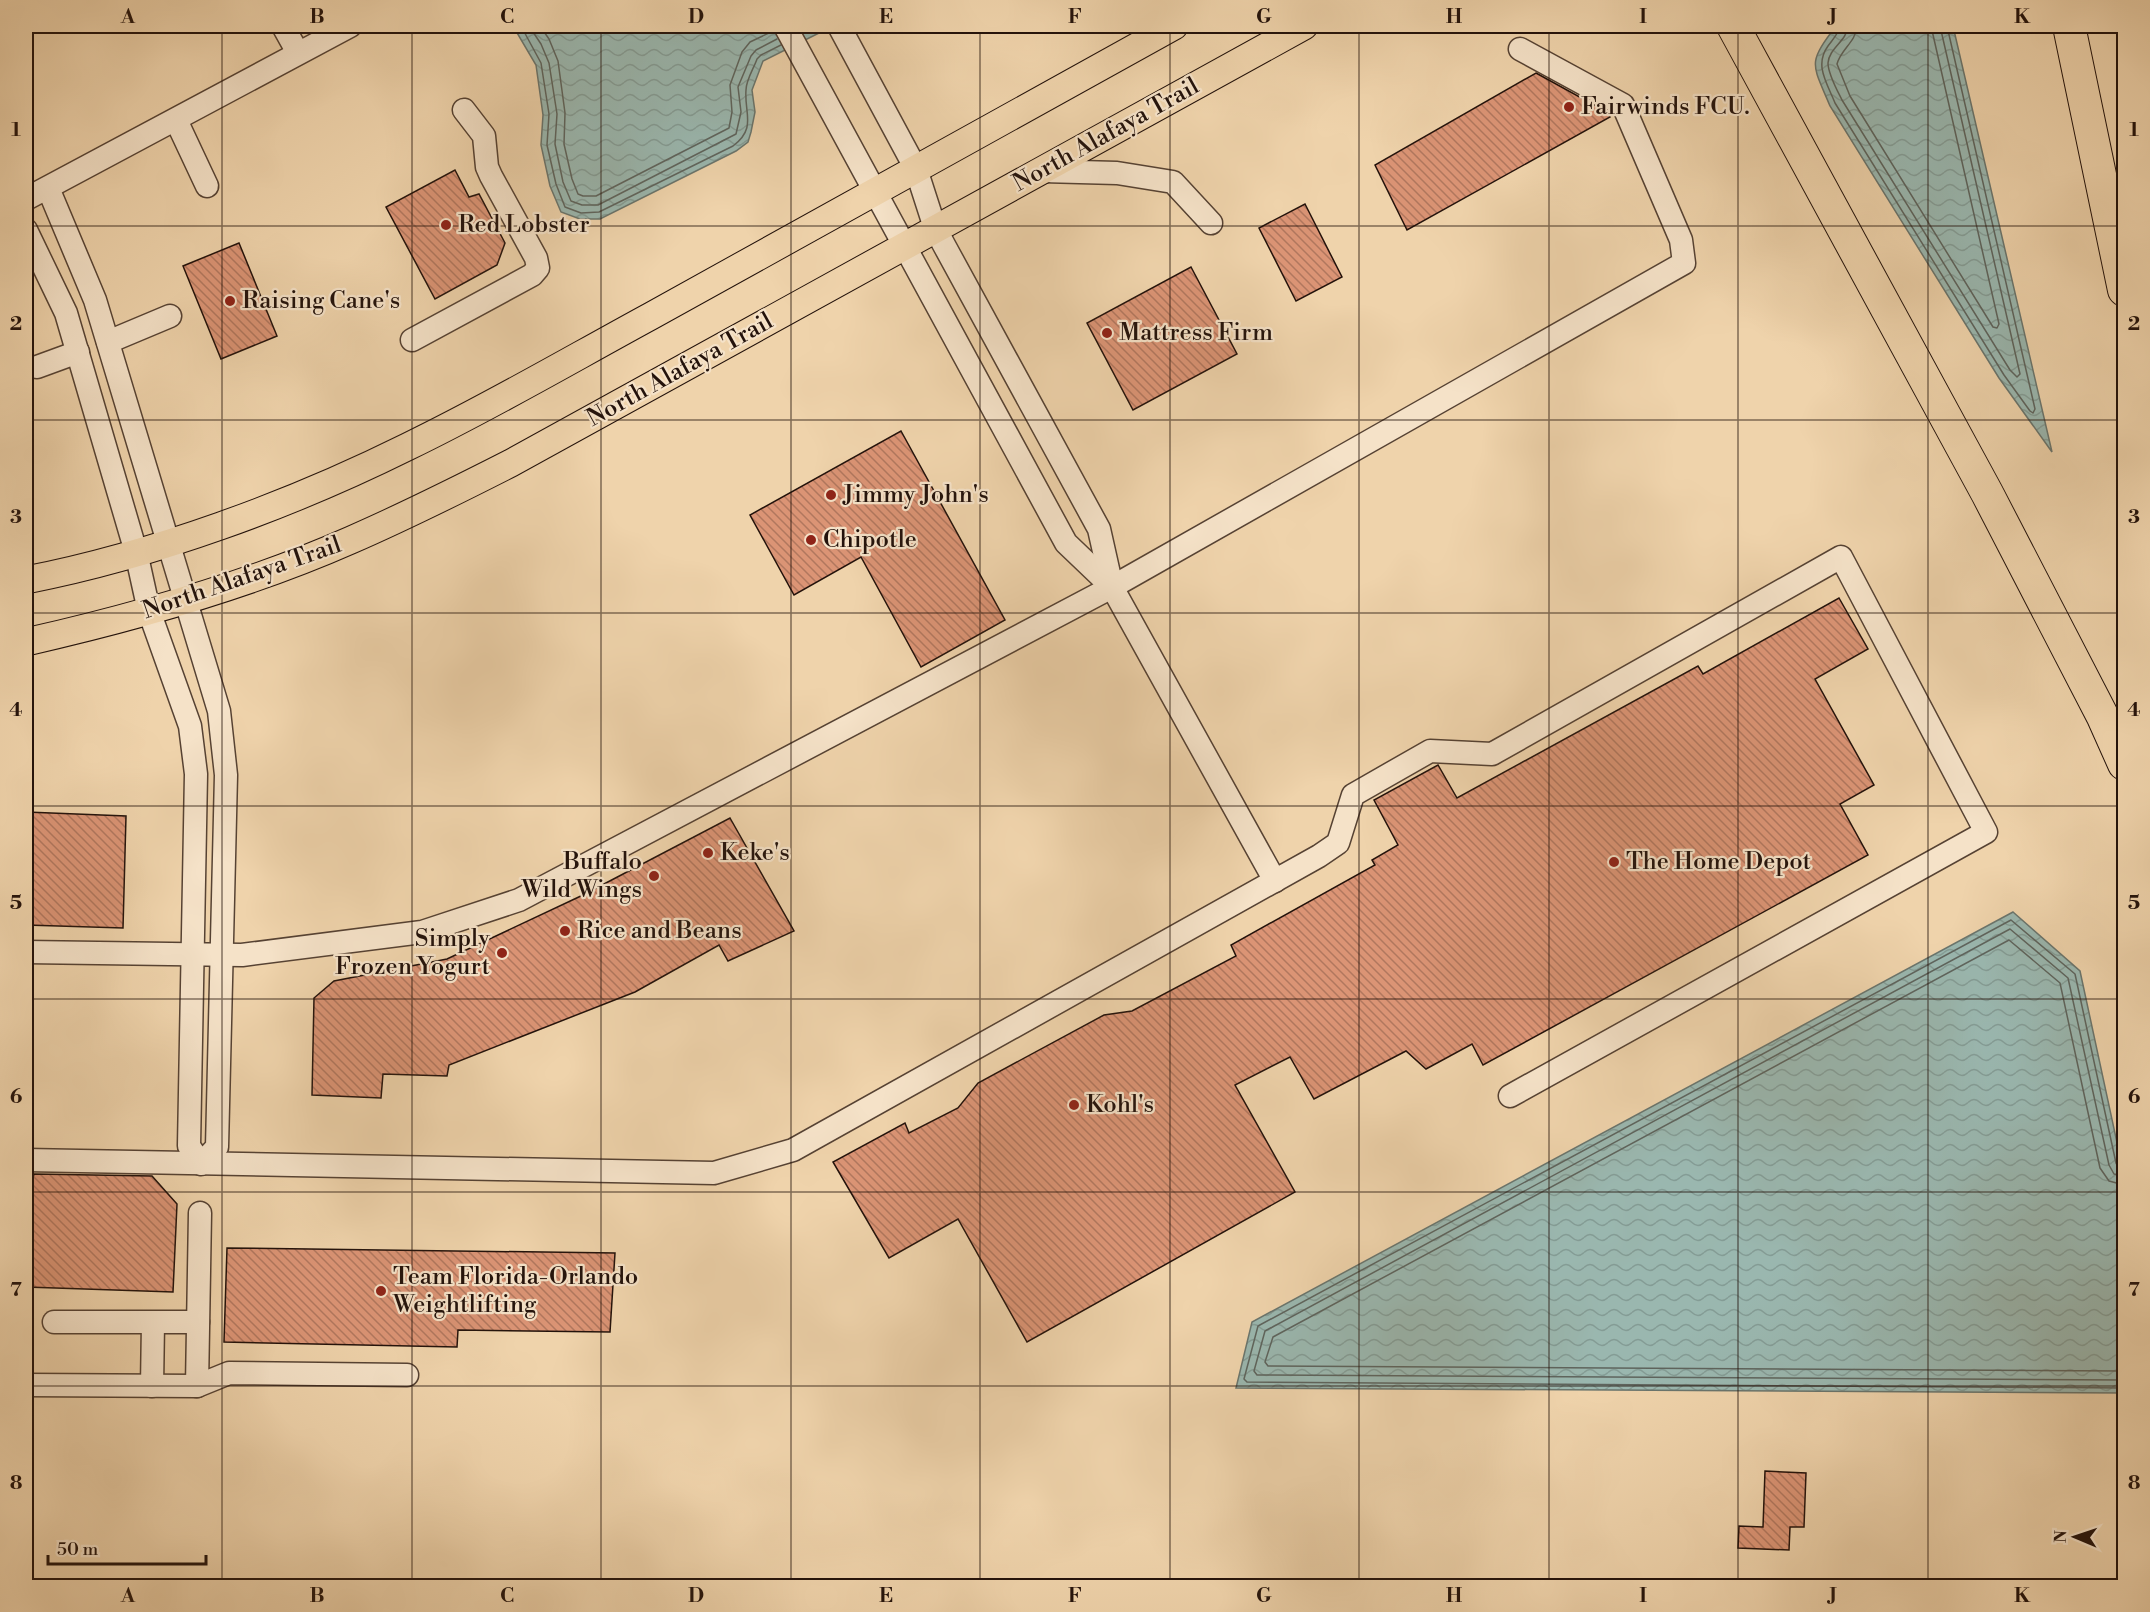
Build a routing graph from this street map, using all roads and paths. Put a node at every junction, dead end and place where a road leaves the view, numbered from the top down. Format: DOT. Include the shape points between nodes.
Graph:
graph roads {
  1 [pos="282,26"];
  2 [pos="350,26"];
  3 [pos="785,26"];
  4 [pos="838,26"];
  5 [pos="1174,26"];
  6 [pos="1304,26"];
  7 [pos="2069,26"];
  8 [pos="1734,28"];
  9 [pos="1520,49"];
  10 [pos="298,53"];
  11 [pos="464,110"];
  12 [pos="176,120"];
  13 [pos="916,169"];
  14 [pos="1042,171"];
  15 [pos="207,186"];
  16 [pos="48,188"];
  17 [pos="876,193"];
  18 [pos="26,199"];
  19 [pos="1211,223"];
  20 [pos="935,228"];
  21 [pos="26,230"];
  22 [pos="904,246"];
  23 [pos="2124,290"];
  24 [pos="170,316"];
  25 [pos="411,340"];
  26 [pos="108,342"];
  27 [pos="78,352"];
  28 [pos="37,367"];
  29 [pos="169,542"];
  30 [pos="136,552"];
  31 [pos="26,580"];
  32 [pos="1112,587"];
  33 [pos="186,600"];
  34 [pos="149,611"];
  35 [pos="26,642"];
  36 [pos="2124,764"];
  37 [pos="1275,881"];
  38 [pos="26,951"];
  39 [pos="193,954"];
  40 [pos="222,954"];
  41 [pos="1510,1096"];
  42 [pos="26,1160"];
  43 [pos="201,1164"];
  44 [pos="200,1213"];
  45 [pos="54,1322"];
  46 [pos="198,1322"];
  47 [pos="153,1323"];
  48 [pos="407,1375"];
  49 [pos="26,1385"];
  50 [pos="152,1386"];
  51 [pos="197,1386"];
  1 -- 10 [label="street"];
  2 -- 10 [label="street"];
  3 -- 17 [label="street"];
  4 -- 13 [label="street"];
  5 -- 13 [label="main road"];
  6 -- 14 [label="main road, North Alafaya Trail"];
  7 -- 23 [label="highway"];
  8 -- 36 [label="highway" via="1987,493"];
  9 -- 32 [label="street" via="1623,105 1681,240 1684,263"];
  10 -- 12 [label="street"];
  11 -- 25 [label="street" via="484,136 491,176 538,268 532,275"];
  12 -- 15 [label="street"];
  12 -- 16 [label="street"];
  13 -- 17 [label="main road"];
  13 -- 20 [label="street"];
  14 -- 19 [label="street" via="1117,173 1173,182"];
  14 -- 20 [label="main road, North Alafaya Trail"];
  16 -- 18 [label="street"];
  16 -- 26 [label="street" via="95,300"];
  17 -- 22 [label="street"];
  17 -- 29 [label="main road" via="407,447 253,514"];
  20 -- 22 [label="main road, North Alafaya Trail"];
  20 -- 32 [label="street" via="1099,529"];
  21 -- 27 [label="street" via="66,313"];
  22 -- 32 [label="street" via="1066,543"];
  22 -- 33 [label="main road, North Alafaya Trail" via="427,506 349,541"];
  24 -- 26 [label="street"];
  26 -- 29 [label="street"];
  27 -- 28 [label="street"];
  27 -- 30 [label="street"];
  29 -- 30 [label="main road"];
  29 -- 33 [label="street"];
  30 -- 31 [label="main road"];
  30 -- 34 [label="street"];
  32 -- 37 [label="street"];
  32 -- 40 [label="street" via="519,900 422,932 242,955"];
  33 -- 34 [label="main road, North Alafaya Trail"];
  33 -- 40 [label="street" via="219,711 225,764"];
  34 -- 35 [label="main road, North Alafaya Trail"];
  34 -- 39 [label="street" via="190,726 196,774"];
  37 -- 41 [label="street" via="1338,843 1353,795 1430,751 1492,754 1841,557 1986,832"];
  37 -- 43 [label="street" via="793,1150 714,1173"];
  38 -- 39 [label="street"];
  39 -- 40 [label="street"];
  39 -- 43 [label="street" via="189,1146"];
  40 -- 43 [label="street" via="217,1147"];
  42 -- 43 [label="street"];
  44 -- 46 [label="street"];
  45 -- 47 [label="street"];
  46 -- 47 [label="street"];
  46 -- 51 [label="street"];
  47 -- 50 [label="street"];
  48 -- 51 [label="street" via="229,1373"];
  49 -- 50 [label="street"];
  50 -- 51 [label="street"];
}
